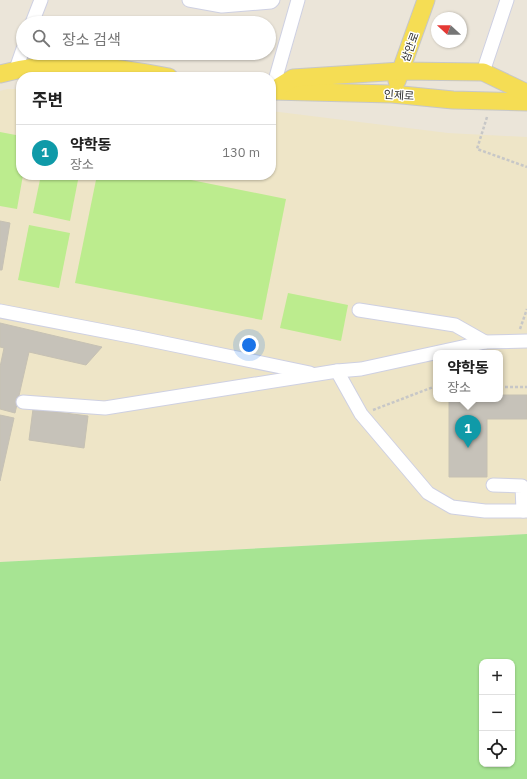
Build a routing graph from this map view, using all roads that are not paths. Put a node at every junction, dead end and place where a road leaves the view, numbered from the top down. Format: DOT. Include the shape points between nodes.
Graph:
graph roads {
  1 [pos="41,0"];
  2 [pos="189,0"];
  3 [pos="273,0"];
  4 [pos="298,0"];
  5 [pos="426,0"];
  6 [pos="507,0"];
  7 [pos="35,16"];
  8 [pos="16,60"];
  9 [pos="401,71"];
  10 [pos="8,72"];
  11 [pos="139,72"];
  12 [pos="483,72"];
  13 [pos="276,77"];
  14 [pos="276,89"];
  15 [pos="276,91"];
  16 [pos="527,93"];
  17 [pos="392,94"];
  18 [pos="527,102"];
  19 [pos="359,310"];
  20 [pos="0,311"];
  21 [pos="521,340"];
  22 [pos="485,342"];
  23 [pos="448,350"];
  24 [pos="433,353"];
  25 [pos="337,371"];
  26 [pos="317,374"];
  27 [pos="23,402"];
  28 [pos="493,485"];
  29 [pos="524,486"];
  30 [pos="525,511"];
  1 -- 7 [label="street"];
  2 -- 3 [label="street" via="222,6"];
  4 -- 13 [label="street"];
  5 -- 9 [label="main road, 삼안로"];
  6 -- 12 [label="street"];
  8 -- 10 [label="street"];
  9 -- 12 [label="main road"];
  9 -- 14 [label="main road" via="293,78"];
  9 -- 17 [label="main road, 삼안로"];
  10 -- 11 [label="main road" via="54,64 103,66"];
  12 -- 16 [label="main road"];
  15 -- 17 [label="main road, 인제로"];
  17 -- 18 [label="main road, 인제로" via="453,100"];
  19 -- 22 [label="street" via="455,325"];
  20 -- 26 [label="street"];
  21 -- 22 [label="street"];
  22 -- 23 [label="street"];
  24 -- 25 [label="street" via="361,369"];
  25 -- 26 [label="street"];
  25 -- 30 [label="street" via="362,414 428,493 452,506"];
  26 -- 27 [label="street" via="105,408"];
  28 -- 29 [label="street"];
  29 -- 30 [label="street"];
}
